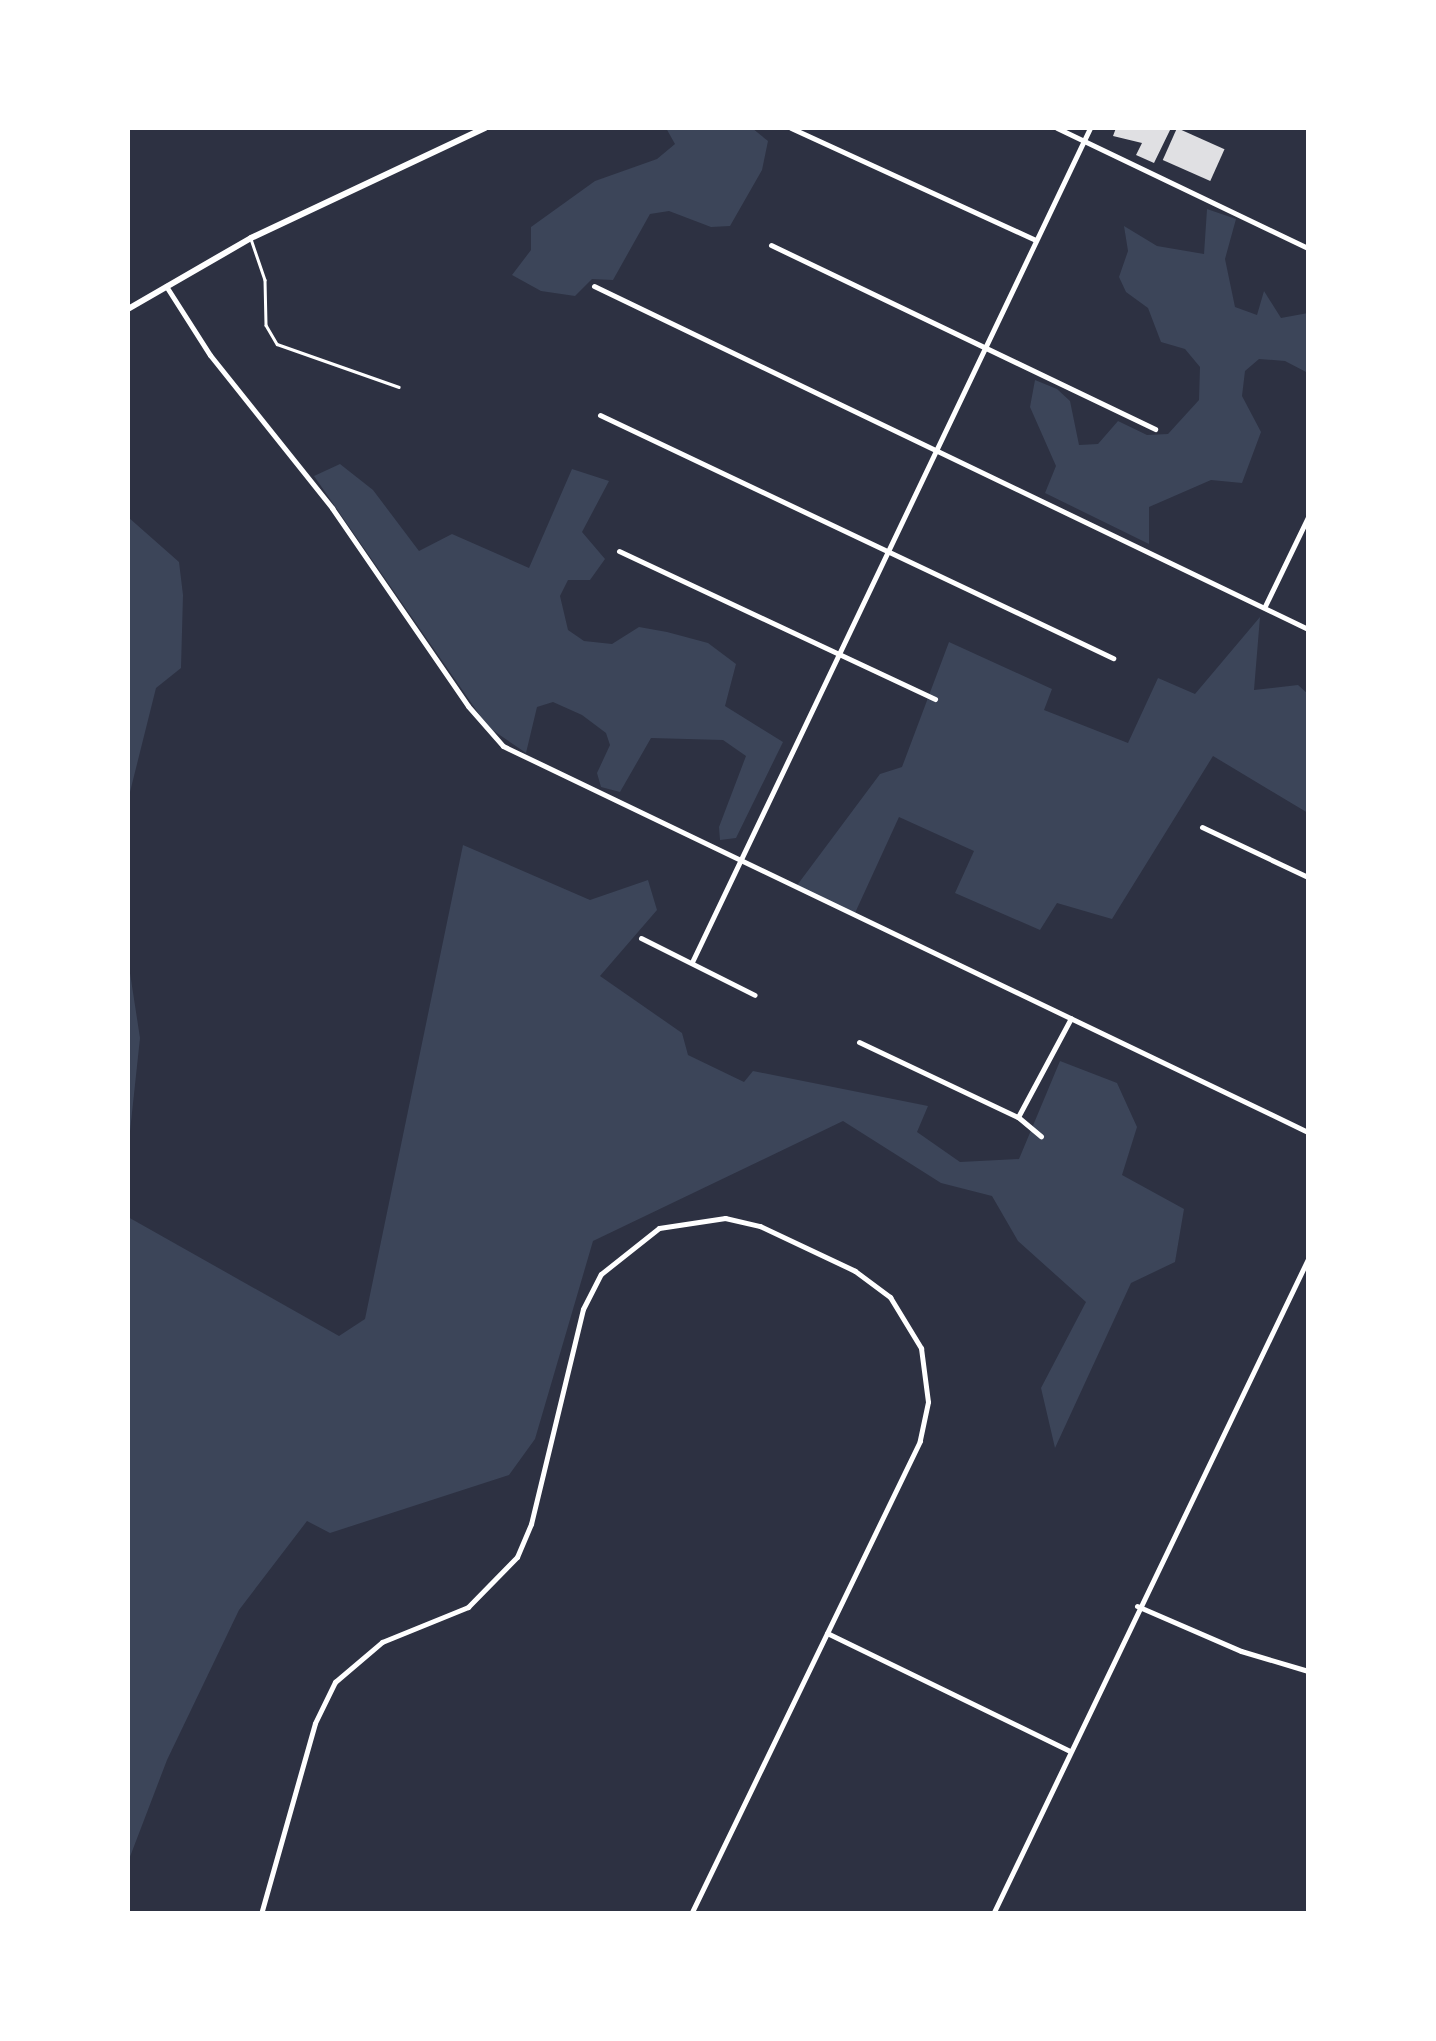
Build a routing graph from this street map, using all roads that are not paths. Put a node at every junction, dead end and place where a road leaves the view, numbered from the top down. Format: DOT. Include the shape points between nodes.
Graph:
graph roads {
  1 [pos="485,128"];
  2 [pos="791,128"];
  3 [pos="1057,128"];
  4 [pos="1090,128"];
  5 [pos="1084,140"];
  6 [pos="251,238"];
  7 [pos="1036,240"];
  8 [pos="772,244"];
  9 [pos="1308,248"];
  10 [pos="166,286"];
  11 [pos="594,286"];
  12 [pos="128,308"];
  13 [pos="986,348"];
  14 [pos="399,387"];
  15 [pos="600,415"];
  16 [pos="1156,429"];
  17 [pos="938,450"];
  18 [pos="1308,516"];
  19 [pos="618,551"];
  20 [pos="889,553"];
  21 [pos="1265,606"];
  22 [pos="1308,628"];
  23 [pos="840,655"];
  24 [pos="1113,658"];
  25 [pos="935,699"];
  26 [pos="1202,827"];
  27 [pos="740,862"];
  28 [pos="1308,878"];
  29 [pos="641,938"];
  30 [pos="692,962"];
  31 [pos="756,995"];
  32 [pos="1070,1018"];
  33 [pos="858,1042"];
  34 [pos="1018,1117"];
  35 [pos="1308,1132"];
  36 [pos="1041,1136"];
  37 [pos="1308,1260"];
  38 [pos="1137,1606"];
  39 [pos="827,1634"];
  40 [pos="1308,1671"];
  41 [pos="1070,1751"];
  42 [pos="261,1914"];
  43 [pos="692,1914"];
  44 [pos="993,1914"];
  1 -- 6 [label="street"];
  2 -- 7 [label="street"];
  3 -- 5 [label="street"];
  4 -- 5 [label="street"];
  5 -- 7 [label="street"];
  5 -- 9 [label="street"];
  6 -- 10 [label="street"];
  6 -- 14 [label="lane" via="266,280 266,325 277,344"];
  7 -- 13 [label="street"];
  8 -- 13 [label="street"];
  10 -- 12 [label="street"];
  10 -- 27 [label="street" via="488,733"];
  11 -- 17 [label="street"];
  13 -- 16 [label="street"];
  13 -- 17 [label="street"];
  15 -- 20 [label="street"];
  17 -- 20 [label="street"];
  17 -- 21 [label="street"];
  18 -- 21 [label="street"];
  19 -- 23 [label="street"];
  20 -- 23 [label="street"];
  20 -- 24 [label="street"];
  21 -- 22 [label="street"];
  23 -- 25 [label="street"];
  23 -- 27 [label="street"];
  26 -- 28 [label="street"];
  27 -- 30 [label="street"];
  27 -- 32 [label="street"];
  29 -- 30 [label="street"];
  30 -- 31 [label="street"];
  32 -- 34 [label="street"];
  32 -- 35 [label="street"];
  33 -- 34 [label="street"];
  34 -- 36 [label="street"];
  37 -- 38 [label="street"];
  38 -- 40 [label="street" via="1241,1651"];
  38 -- 41 [label="street"];
  39 -- 41 [label="street"];
  39 -- 42 [label="street" via="920,1441 928,1402 920,1344 876,1284 774,1232 725,1218 660,1228 612,1261 583,1309 531,1524 506,1574 468,1607 366,1652 324,1701"];
  39 -- 43 [label="street"];
  41 -- 44 [label="street"];
}
